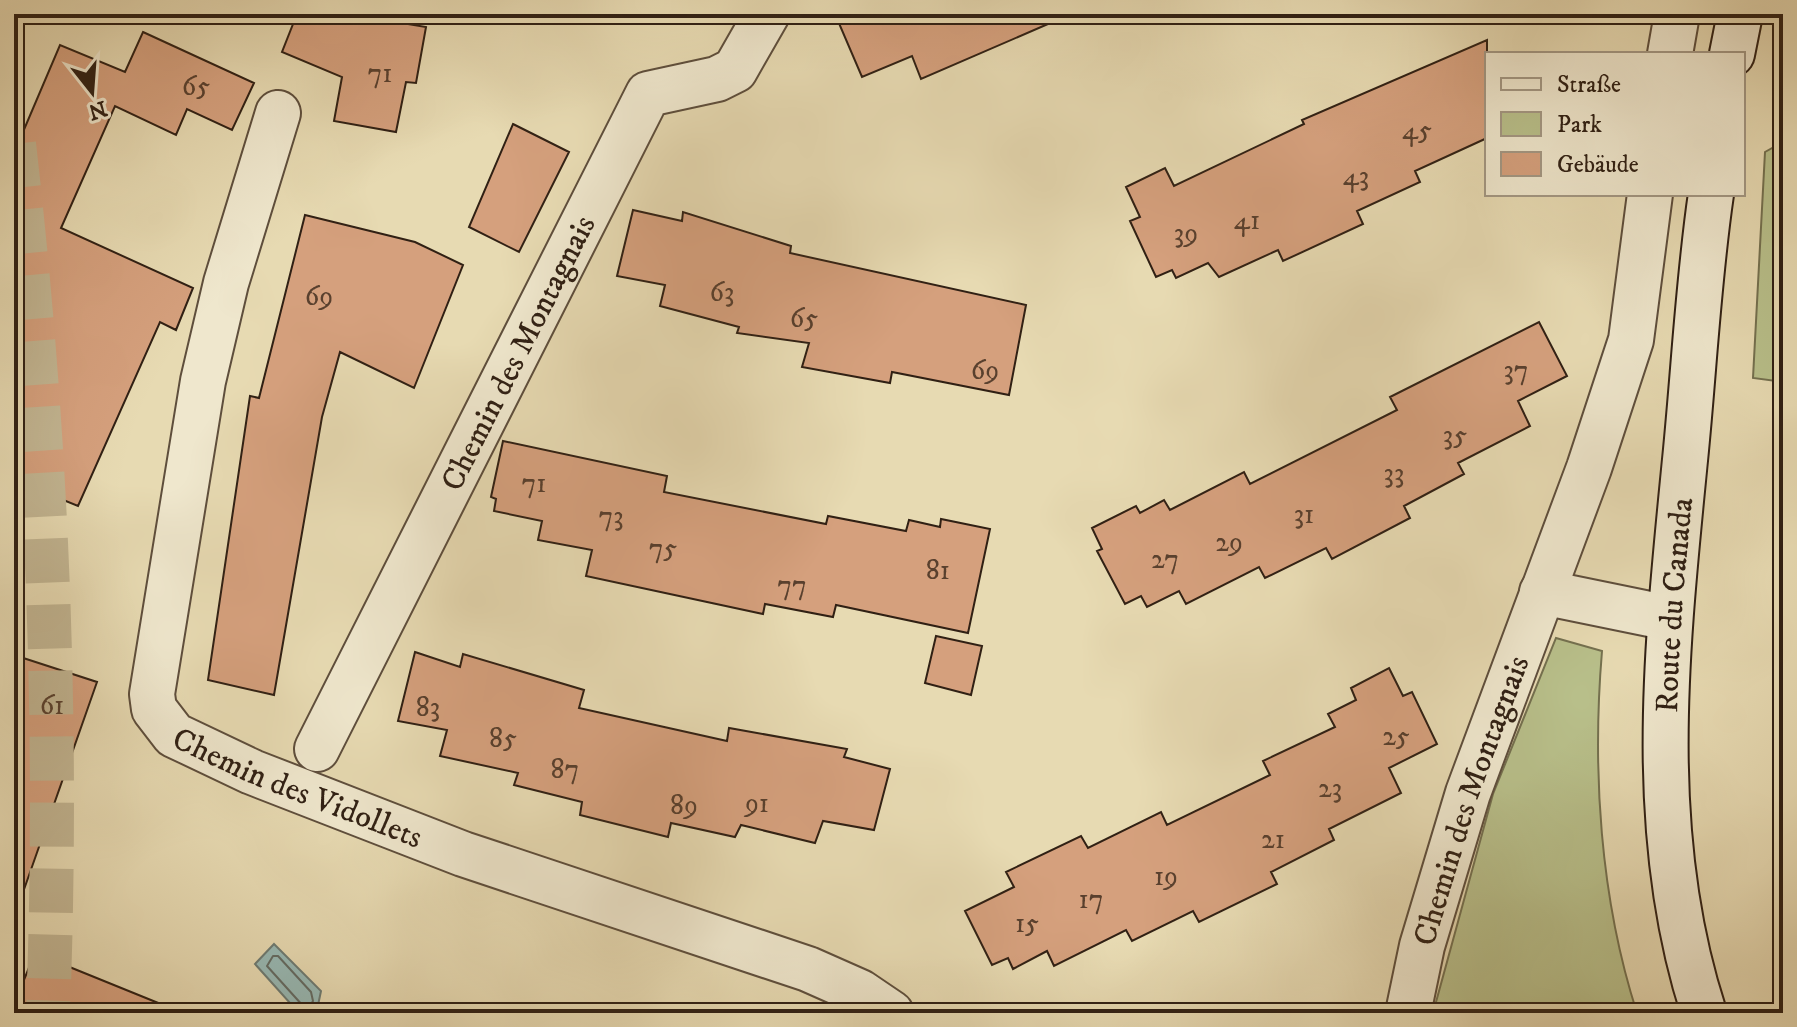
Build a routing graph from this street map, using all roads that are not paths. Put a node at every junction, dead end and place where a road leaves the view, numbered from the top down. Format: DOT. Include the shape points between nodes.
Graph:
graph roads {
  1 [pos="767,14"];
  2 [pos="1677,14"];
  3 [pos="1740,14"];
  4 [pos="1670,52"];
  5 [pos="1732,52"];
  6 [pos="278,113"];
  7 [pos="1650,196"];
  8 [pos="1711,196"];
  9 [pos="1542,592"];
  10 [pos="1669,618"];
  11 [pos="317,749"];
  12 [pos="891,1013"];
  13 [pos="1408,1013"];
  14 [pos="1704,1013"];
  1 -- 11 [label="street, Chemin des Montagnais" via="735,70 648,94"];
  2 -- 4 [label="street"];
  3 -- 5 [label="street"];
  6 -- 12 [label="street, Chemin des Vidollets" via="234,254 203,381 152,694 163,723 174,735 274,781 463,854 808,969 860,992"];
  7 -- 9 [label="street, Chemin des Montagnais" via="1631,340"];
  8 -- 10 [label="street, Route du Canada"];
  9 -- 10 [label="street"];
  9 -- 13 [label="street, Chemin des Montagnais" via="1468,793 1422,946"];
  10 -- 14 [label="street, Route du Canada" via="1668,825 1676,897"];
}
